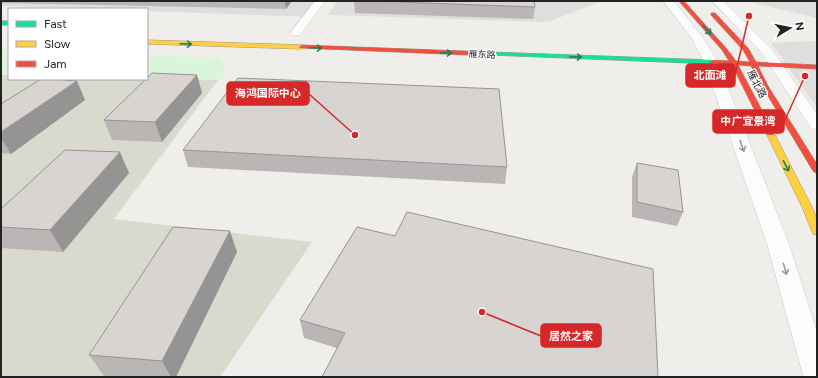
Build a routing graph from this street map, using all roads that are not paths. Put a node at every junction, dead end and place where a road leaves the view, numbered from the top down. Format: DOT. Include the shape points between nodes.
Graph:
graph roads {
  1 [pos="320,1"];
  2 [pos="668,1"];
  3 [pos="681,1"];
  4 [pos="711,4"];
  5 [pos="296,33"];
  6 [pos="148,42"];
  7 [pos="724,49"];
  8 [pos="746,50"];
  9 [pos="766,50"];
  10 [pos="781,51"];
  11 [pos="701,52"];
  12 [pos="734,63"];
  13 [pos="754,64"];
  14 [pos="778,66"];
  15 [pos="817,67"];
  16 [pos="817,125"];
  17 [pos="817,171"];
  18 [pos="817,232"];
  19 [pos="817,375"];
  1 -- 5 [label="street"];
  2 -- 11 [label="street" via="693,31"];
  3 -- 7 [label="main road, 雁北路, one-way"];
  4 -- 8 [label="main road, 雁北路"];
  4 -- 9 [label="street"];
  6 -- 11 [label="main road, 雁东路, one-way"];
  7 -- 8 [label="main road, 雁东路"];
  7 -- 11 [label="main road, 雁东路"];
  7 -- 12 [label="main road, 雁北路"];
  8 -- 9 [label="main road, 雁东路"];
  8 -- 13 [label="main road, 雁北路"];
  9 -- 10 [label="main road, 雁东路"];
  9 -- 14 [label="street"];
  11 -- 12 [label="main road, 雁东路"];
  11 -- 19 [label="street, one-way" via="778,244"];
  12 -- 13 [label="main road, 雁东路"];
  12 -- 18 [label="main road, 雁北路, one-way" via="808,209"];
  13 -- 14 [label="main road, 雁东路"];
  13 -- 17 [label="main road, 雁北路"];
  14 -- 15 [label="main road, 雁东路"];
  14 -- 16 [label="street"];
}
